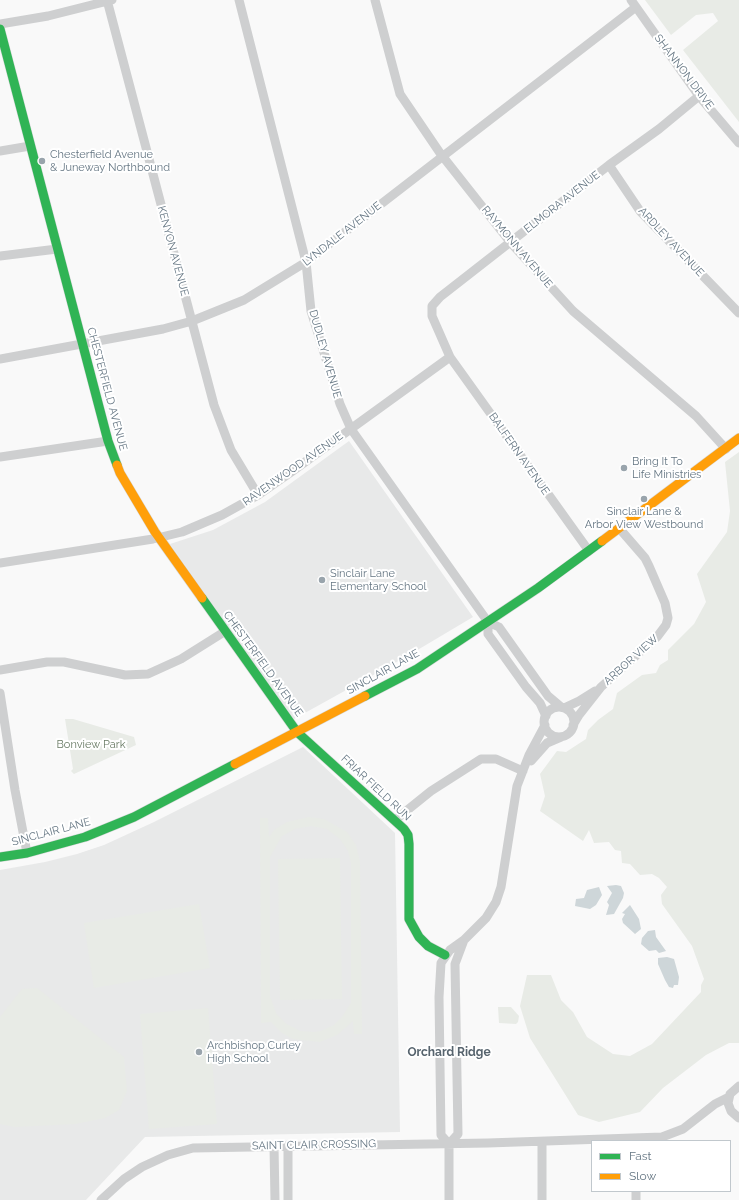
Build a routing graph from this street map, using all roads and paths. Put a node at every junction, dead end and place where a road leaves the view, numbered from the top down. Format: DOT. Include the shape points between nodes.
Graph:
graph roads {
  1 [pos="109,0"];
  2 [pos="239,0"];
  3 [pos="375,0"];
  4 [pos="633,3"];
  5 [pos="0,24"];
  6 [pos="0,29"];
  7 [pos="699,96"];
  8 [pos="739,142"];
  9 [pos="30,146"];
  10 [pos="0,151"];
  11 [pos="442,156"];
  12 [pos="609,165"];
  13 [pos="511,243"];
  14 [pos="57,249"];
  15 [pos="0,256"];
  16 [pos="306,262"];
  17 [pos="739,313"];
  18 [pos="192,321"];
  19 [pos="82,345"];
  20 [pos="450,357"];
  21 [pos="0,359"];
  22 [pos="351,428"];
  23 [pos="739,438"];
  24 [pos="108,441"];
  25 [pos="726,449"];
  26 [pos="0,457"];
  27 [pos="258,495"];
  28 [pos="620,528"];
  29 [pos="158,538"];
  30 [pos="589,551"];
  31 [pos="0,563"];
  32 [pos="488,622"];
  33 [pos="224,632"];
  34 [pos="0,670"];
  35 [pos="602,687"];
  36 [pos="0,693"];
  37 [pos="562,708"];
  38 [pos="546,716"];
  39 [pos="573,725"];
  40 [pos="544,726"];
  41 [pos="297,732"];
  42 [pos="561,736"];
  43 [pos="523,771"];
  44 [pos="395,820"];
  45 [pos="27,853"];
  46 [pos="0,857"];
  47 [pos="464,940"];
  48 [pos="445,955"];
  49 [pos="739,1086"];
  50 [pos="729,1097"];
  51 [pos="739,1118"];
  52 [pos="635,1140"];
  53 [pos="591,1141"];
  54 [pos="542,1142"];
  55 [pos="449,1144"];
  56 [pos="288,1145"];
  57 [pos="274,1146"];
  58 [pos="101,1200"];
  59 [pos="275,1200"];
  60 [pos="288,1200"];
  61 [pos="449,1200"];
  62 [pos="542,1200"];
  1 -- 5 [label="street" via="48,16"];
  1 -- 18 [label="street, KENYON AVENUE"];
  2 -- 16 [label="street, DUDLEY AVENUE"];
  3 -- 11 [label="street, RAYMONN AVENUE" via="400,94"];
  4 -- 7 [label="street, SHANNON DRIVE"];
  4 -- 11 [label="street, LYNDALE AVENUE"];
  6 -- 9 [label="street, CHESTERFIELD AVENUE"];
  7 -- 8 [label="street, SHANNON DRIVE"];
  7 -- 12 [label="street, ELMORA AVENUE"];
  9 -- 10 [label="street"];
  9 -- 14 [label="street, CHESTERFIELD AVENUE"];
  11 -- 13 [label="street, RAYMONN AVENUE"];
  11 -- 16 [label="street, LYNDALE AVENUE"];
  12 -- 13 [label="street, ELMORA AVENUE"];
  12 -- 17 [label="street, ARDLEY AVENUE" via="640,211"];
  13 -- 20 [label="street, ELMORA AVENUE" via="440,297 432,306 432,316"];
  13 -- 25 [label="street, RAYMONN AVENUE" via="573,311 696,416"];
  14 -- 15 [label="street"];
  14 -- 19 [label="street, CHESTERFIELD AVENUE"];
  16 -- 18 [label="street, LYNDALE AVENUE" via="244,300"];
  16 -- 22 [label="street, DUDLEY AVENUE" via="311,311 340,404"];
  18 -- 19 [label="street, LYNDALE AVENUE"];
  18 -- 27 [label="street, KENYON AVENUE" via="217,416 231,450"];
  19 -- 21 [label="street, LYNDALE AVENUE"];
  19 -- 24 [label="street, CHESTERFIELD AVENUE"];
  20 -- 22 [label="street, RAVENWOOD AVENUE"];
  20 -- 30 [label="street, BALFERN AVENUE"];
  22 -- 27 [label="street, RAVENWOOD AVENUE"];
  22 -- 32 [label="street, DUDLEY AVENUE"];
  23 -- 25 [label="street, SINCLAIR LANE"];
  24 -- 26 [label="street"];
  24 -- 29 [label="street, CHESTERFIELD AVENUE" via="128,487"];
  25 -- 28 [label="street, SINCLAIR LANE"];
  27 -- 29 [label="street, RAVENWOOD AVENUE" via="211,520 182,532"];
  28 -- 30 [label="street, SINCLAIR LANE"];
  28 -- 35 [label="street, ARBOR VIEW" via="645,558 665,603 668,618 657,638"];
  29 -- 31 [label="street, RAVENWOOD AVENUE"];
  29 -- 33 [label="street, CHESTERFIELD AVENUE"];
  30 -- 32 [label="street, SINCLAIR LANE"];
  32 -- 37 [label="street" via="499,627 548,696"];
  32 -- 38 [label="street" via="488,634 540,703"];
  32 -- 41 [label="street, SINCLAIR LANE" via="417,669"];
  33 -- 34 [label="street" via="181,660 148,674 125,674 64,662 47,662"];
  33 -- 41 [label="street, CHESTERFIELD AVENUE"];
  35 -- 37 [label="street, ARBOR VIEW" via="579,702"];
  35 -- 39 [label="street, ARBOR VIEW"];
  36 -- 45 [label="street"];
  37 -- 38 [label="street" via="552,709"];
  37 -- 39 [label="street" via="572,714"];
  38 -- 40 [label="street"];
  39 -- 42 [label="street" via="569,732"];
  40 -- 42 [label="street" via="553,735"];
  40 -- 43 [label="street"];
  41 -- 44 [label="street, FRIAR FIELD RUN"];
  41 -- 45 [label="street, SINCLAIR LANE" via="134,818 85,837"];
  42 -- 43 [label="street" via="543,746"];
  43 -- 44 [label="street" via="496,759 480,759 431,791"];
  43 -- 47 [label="street" via="517,786 501,887 496,902"];
  44 -- 48 [label="street, FRIAR FIELD RUN" via="408,835 410,919 419,937 428,946"];
  45 -- 46 [label="street, SINCLAIR LANE"];
  47 -- 48 [label="street"];
  47 -- 55 [label="street" via="455,964 458,1134"];
  48 -- 55 [label="street" via="440,971 441,1135"];
  49 -- 50 [label="street, SAINT CLAIR CROSSING"];
  50 -- 51 [label="street" via="730,1111"];
  50 -- 52 [label="street, SAINT CLAIR CROSSING" via="683,1130"];
  53 -- 54 [label="street, SAINT CLAIR CROSSING"];
  54 -- 55 [label="street, SAINT CLAIR CROSSING"];
  54 -- 62 [label="street"];
  55 -- 56 [label="street, SAINT CLAIR CROSSING"];
  55 -- 61 [label="street"];
  56 -- 57 [label="street, SAINT CLAIR CROSSING"];
  56 -- 60 [label="street"];
  57 -- 58 [label="street, SAINT CLAIR CROSSING" via="206,1147 168,1155 124,1179"];
  57 -- 59 [label="street"];
}
